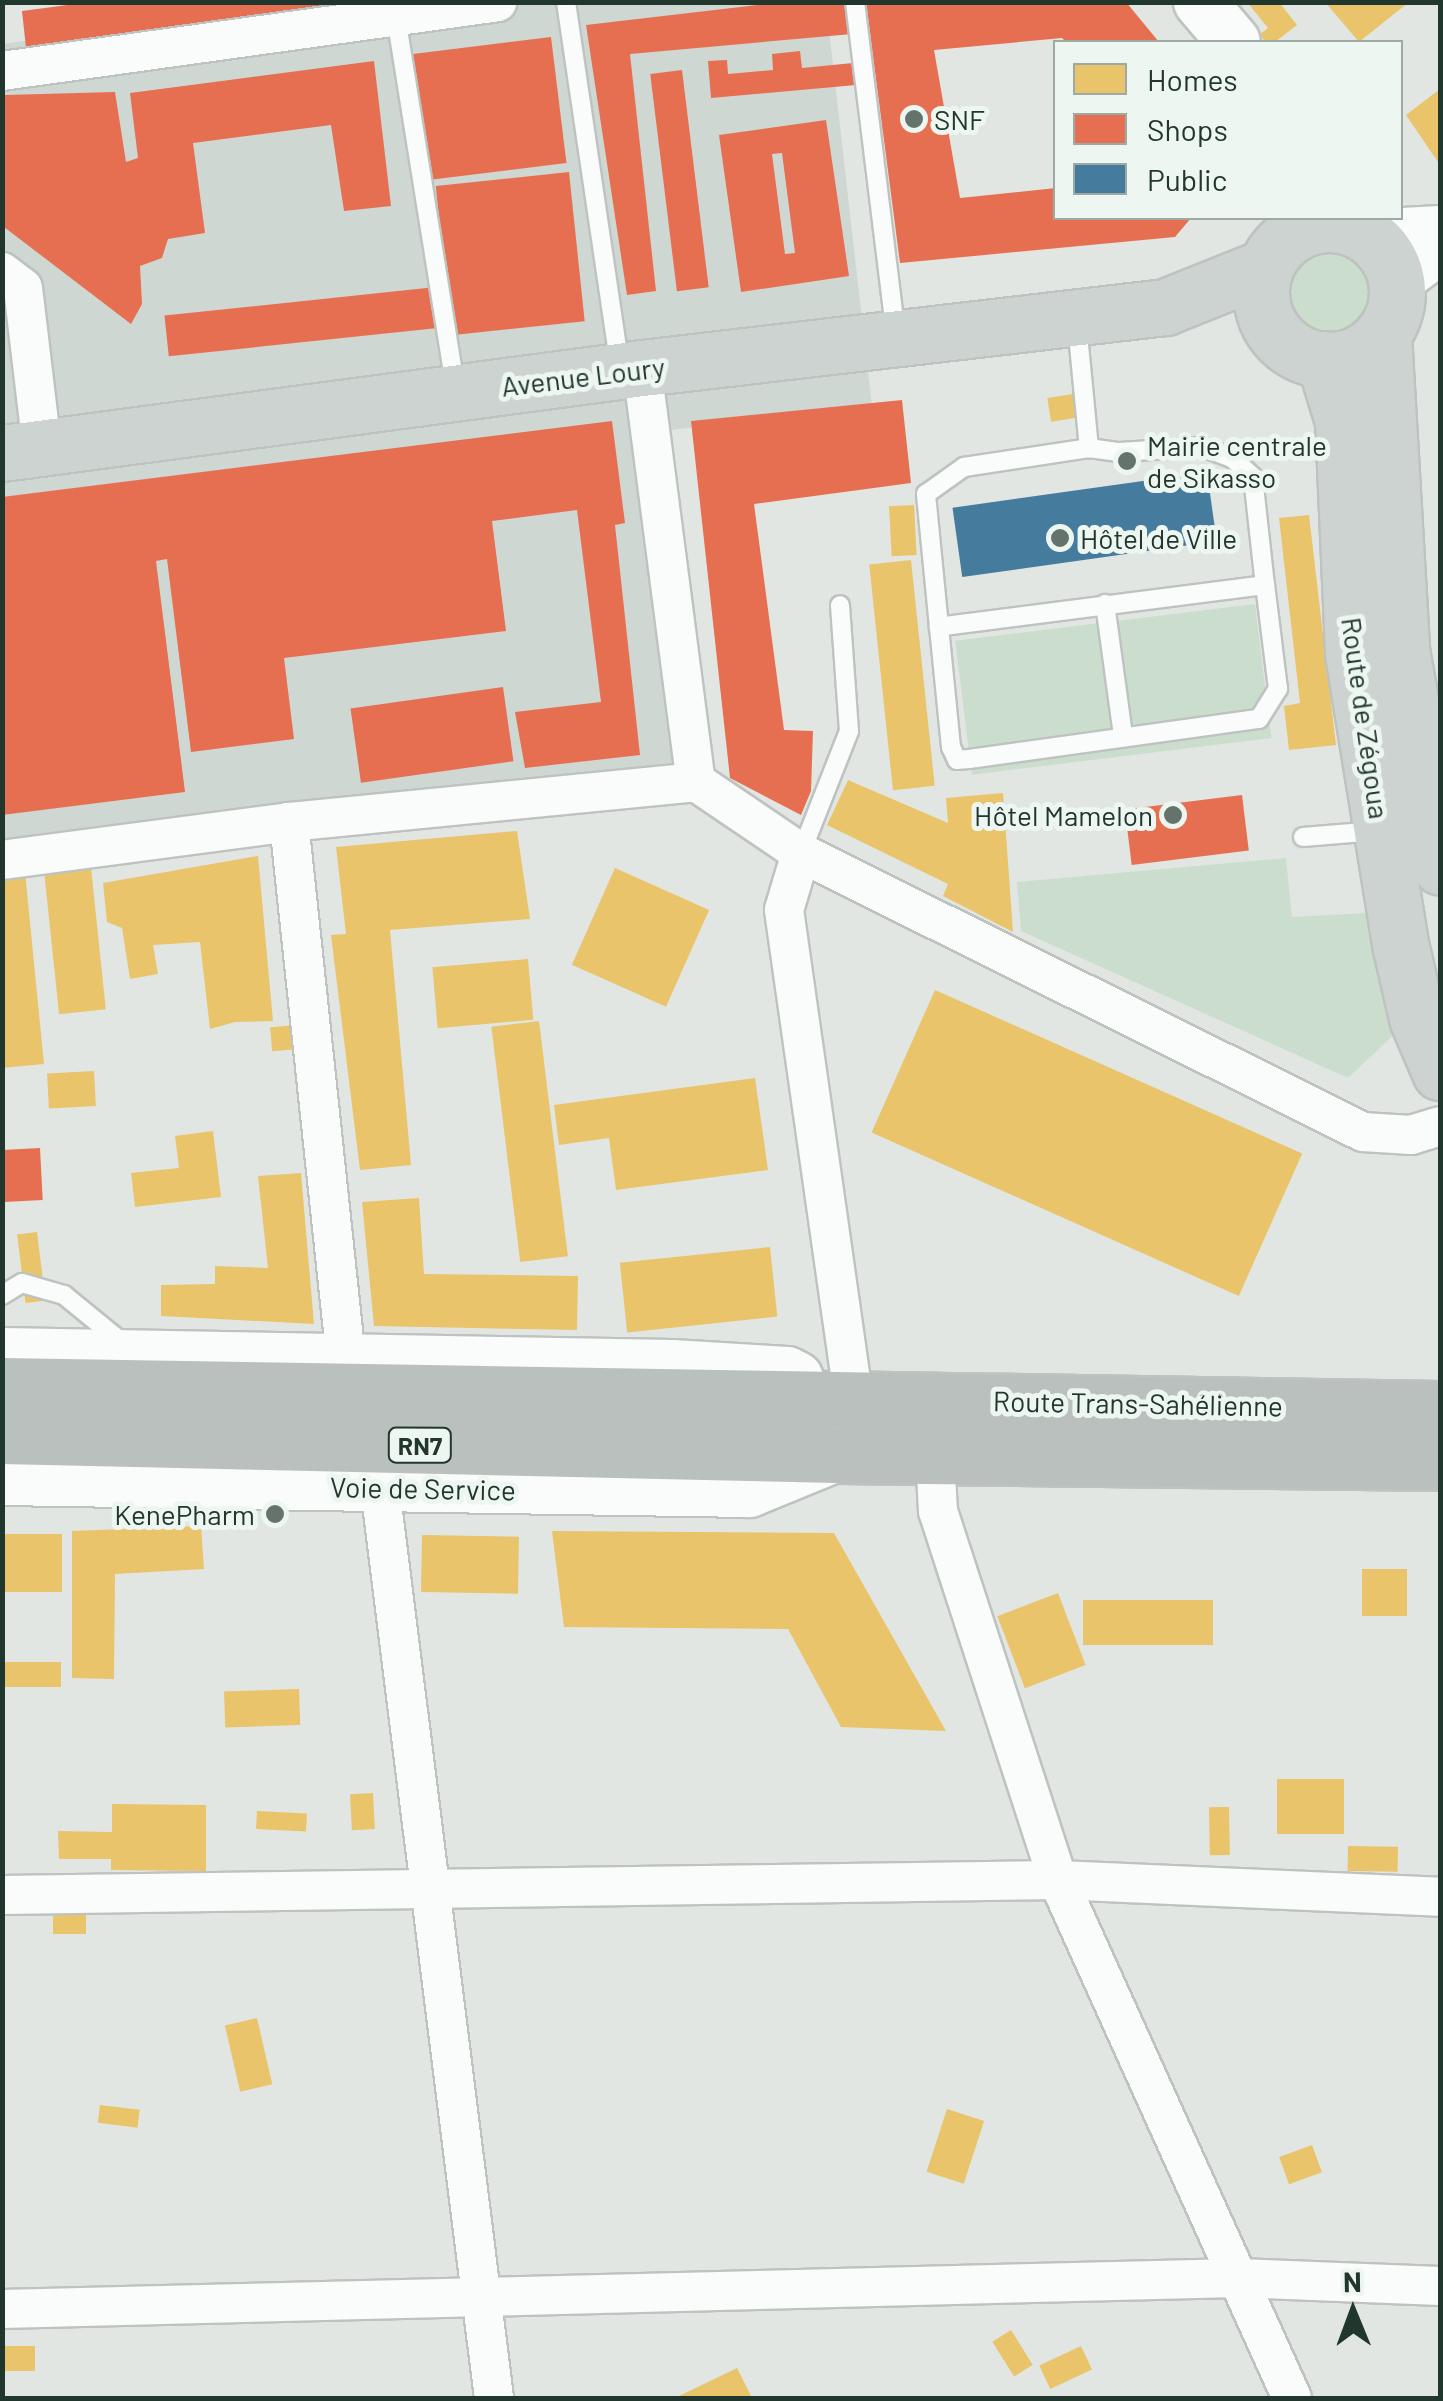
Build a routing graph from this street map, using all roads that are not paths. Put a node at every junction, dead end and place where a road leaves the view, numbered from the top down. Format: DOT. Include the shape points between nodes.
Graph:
graph roads {
  1 [pos="497,2"];
  2 [pos="566,2"];
  3 [pos="854,2"];
  4 [pos="1200,2"];
  5 [pos="396,17"];
  6 [pos="1232,40"];
  7 [pos="2,71"];
  8 [pos="1440,232"];
  9 [pos="1332,240"];
  10 [pos="1440,248"];
  11 [pos="2,272"];
  12 [pos="1165,307"];
  13 [pos="1076,318"];
  14 [pos="1268,323"];
  15 [pos="1383,334"];
  16 [pos="896,340"];
  17 [pos="1324,360"];
  18 [pos="631,370"];
  19 [pos="456,393"];
  20 [pos="1089,448"];
  21 [pos="22,450"];
  22 [pos="1266,585"];
  23 [pos="1104,604"];
  24 [pos="840,605"];
  25 [pos="939,627"];
  26 [pos="1123,736"];
  27 [pos="696,782"];
  28 [pos="289,822"];
  29 [pos="1381,830"];
  30 [pos="1303,837"];
  31 [pos="801,853"];
  32 [pos="2,860"];
  33 [pos="1440,867"];
  34 [pos="1440,1072"];
  35 [pos="1440,1126"];
  36 [pos="2,1295"];
  37 [pos="2,1354"];
  38 [pos="140,1356"];
  39 [pos="346,1360"];
  40 [pos="2,1386"];
  41 [pos="844,1396"];
  42 [pos="1440,1410"];
  43 [pos="2,1436"];
  44 [pos="837,1455"];
  45 [pos="935,1456"];
  46 [pos="1440,1462"];
  47 [pos="2,1479"];
  48 [pos="380,1488"];
  49 [pos="1058,1880"];
  50 [pos="428,1890"];
  51 [pos="2,1895"];
  52 [pos="1440,1897"];
  53 [pos="1238,2278"];
  54 [pos="1440,2286"];
  55 [pos="482,2294"];
  56 [pos="2,2309"];
  57 [pos="494,2398"];
  58 [pos="1292,2398"];
  1 -- 5 [label="street"];
  2 -- 18 [label="lane"];
  3 -- 16 [label="lane"];
  4 -- 6 [label="main road"];
  5 -- 7 [label="street"];
  5 -- 19 [label="lane"];
  8 -- 9 [label="main road"];
  9 -- 10 [label="main road"];
  9 -- 12 [label="main road"];
  9 -- 14 [label="main road" via="1261,286"];
  9 -- 15 [label="main road" via="1396,298"];
  11 -- 21 [label="street" via="23,288"];
  12 -- 13 [label="main road, Avenue Loury"];
  12 -- 14 [label="main road"];
  13 -- 16 [label="main road, Avenue Loury"];
  13 -- 20 [label="lane"];
  14 -- 17 [label="main road" via="1286,344"];
  15 -- 17 [label="main road" via="1356,354"];
  15 -- 33 [label="main road, Route de Zégoua" via="1402,650"];
  16 -- 18 [label="main road, Avenue Loury"];
  17 -- 29 [label="main road, Route de Zégoua" via="1343,422 1353,654"];
  18 -- 19 [label="main road, Avenue Loury"];
  18 -- 27 [label="street"];
  19 -- 21 [label="main road, Avenue Loury"];
  20 -- 22 [label="lane" via="1203,448 1232,458 1253,478"];
  20 -- 25 [label="lane" via="964,467 926,494"];
  22 -- 23 [label="lane"];
  22 -- 26 [label="lane" via="1278,689 1259,719"];
  23 -- 25 [label="lane"];
  23 -- 26 [label="lane"];
  24 -- 31 [label="lane" via="849,731"];
  25 -- 26 [label="lane" via="951,747 958,760"];
  27 -- 28 [label="street"];
  27 -- 31 [label="street"];
  28 -- 32 [label="street"];
  28 -- 39 [label="street"];
  29 -- 30 [label="lane"];
  29 -- 34 [label="main road, Route de Zégoua" via="1417,1018"];
  31 -- 35 [label="street" via="1363,1132 1410,1135"];
  31 -- 41 [label="street" via="784,910"];
  36 -- 38 [label="lane" via="22,1284 64,1295"];
  37 -- 38 [label="main road"];
  38 -- 39 [label="main road"];
  39 -- 41 [label="main road" via="787,1374"];
  40 -- 41 [label="highway, RN7"];
  41 -- 42 [label="highway, Route Trans-Sahélienne / RN7"];
  43 -- 44 [label="highway, RN7"];
  44 -- 45 [label="highway, Route Trans-Sahélienne / RN7"];
  44 -- 48 [label="main road, Voie de Service" via="749,1492"];
  45 -- 46 [label="highway, Route Trans-Sahélienne / RN7"];
  45 -- 49 [label="street" via="938,1511"];
  47 -- 48 [label="main road, Voie de Service"];
  48 -- 50 [label="street"];
  49 -- 50 [label="street"];
  49 -- 52 [label="street"];
  49 -- 53 [label="street"];
  50 -- 51 [label="street"];
  50 -- 55 [label="street"];
  53 -- 54 [label="street"];
  53 -- 55 [label="street"];
  53 -- 58 [label="street"];
  55 -- 56 [label="street"];
  55 -- 57 [label="street"];
}
